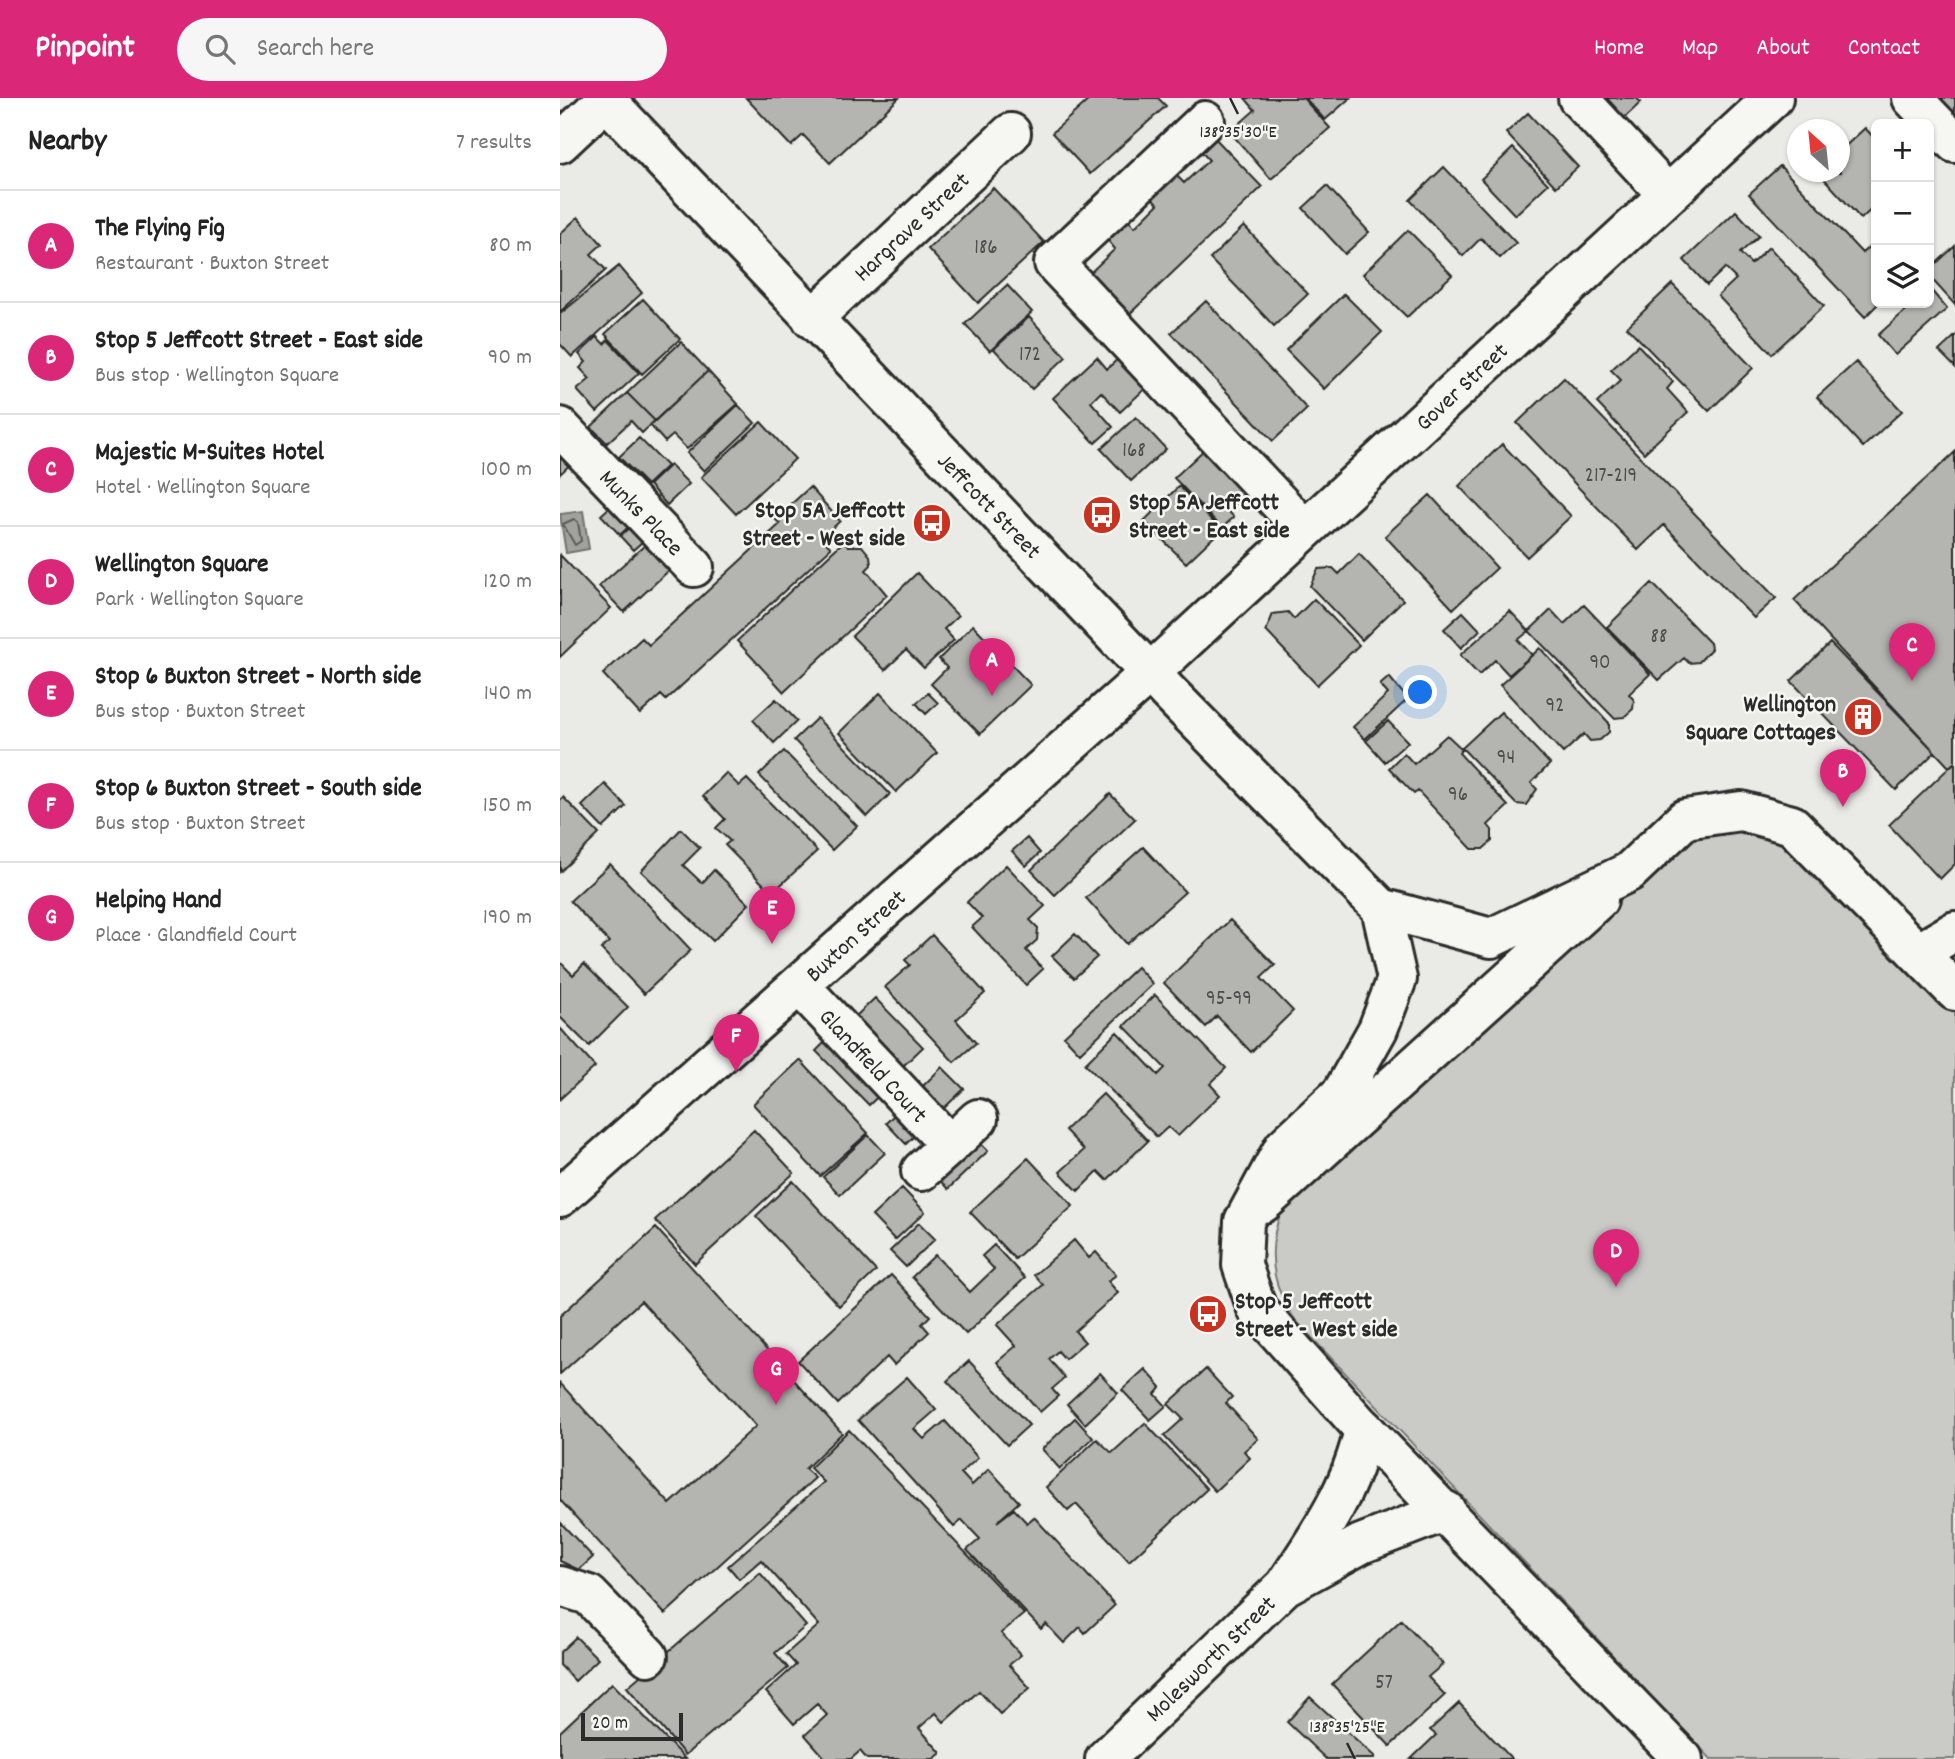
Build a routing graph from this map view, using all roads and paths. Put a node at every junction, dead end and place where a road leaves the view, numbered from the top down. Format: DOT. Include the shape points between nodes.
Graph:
graph roads {
  1 [pos="1578,98"];
  2 [pos="1773,98"];
  3 [pos="1912,98"];
  4 [pos="606,99"];
  5 [pos="1205,121"];
  6 [pos="1011,133"];
  7 [pos="560,143"];
  8 [pos="1955,143"];
  9 [pos="1668,195"];
  10 [pos="812,319"];
  11 [pos="560,427"];
  12 [pos="1305,530"];
  13 [pos="694,567"];
  14 [pos="1150,673"];
  15 [pos="1629,872"];
  16 [pos="1381,908"];
  17 [pos="1955,931"];
  18 [pos="1918,953"];
  19 [pos="799,985"];
  20 [pos="1955,991"];
  21 [pos="978,1119"];
  22 [pos="950,1145"];
  23 [pos="921,1171"];
  24 [pos="560,1197"];
  25 [pos="1244,1221"];
  26 [pos="1364,1429"];
  27 [pos="1446,1511"];
  28 [pos="560,1586"];
  29 [pos="1285,1586"];
  30 [pos="648,1656"];
  31 [pos="1105,1759"];
  32 [pos="1683,1759"];
  1 -- 9 [label="main road"];
  2 -- 9 [label="main road, Gover Street"];
  3 -- 8 [label="main road"];
  4 -- 7 [label="main road"];
  4 -- 10 [label="main road, Jeffcott Street"];
  5 -- 12 [label="main road" via="1054,263"];
  6 -- 10 [label="main road, Hargrave Street"];
  9 -- 12 [label="main road, Gover Street"];
  10 -- 14 [label="main road, Jeffcott Street"];
  11 -- 13 [label="main road, Munks Place"];
  12 -- 14 [label="main road, Gover Street"];
  14 -- 16 [label="main road, Jeffcott Street"];
  14 -- 19 [label="main road, Buxton Street"];
  15 -- 16 [label="main road" via="1491,938"];
  15 -- 18 [label="main road" via="1685,819 1741,811 1792,825"];
  15 -- 25 [label="main road"];
  16 -- 25 [label="main road" via="1397,979 1378,1029 1342,1093 1284,1147"];
  17 -- 18 [label="main road"];
  18 -- 20 [label="main road"];
  19 -- 22 [label="main road, Glandfield Court"];
  19 -- 24 [label="main road, Buxton Street"];
  21 -- 22 [label="main road, Glandfield Court"];
  22 -- 23 [label="main road, Glandfield Court"];
  25 -- 26 [label="main road" via="1241,1265 1257,1309"];
  26 -- 27 [label="main road"];
  26 -- 29 [label="main road, Molesworth Street" via="1358,1457 1332,1516"];
  27 -- 29 [label="main road, Molesworth Street" via="1361,1544"];
  27 -- 32 [label="main road"];
  28 -- 30 [label="main road" via="589,1595"];
  29 -- 31 [label="main road, Molesworth Street"];
}
